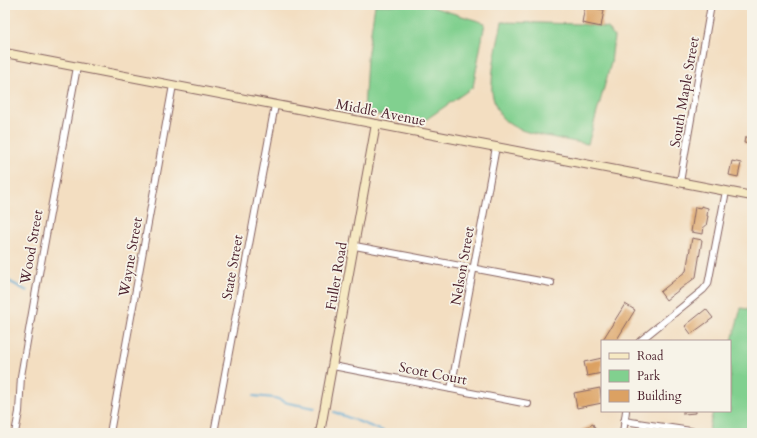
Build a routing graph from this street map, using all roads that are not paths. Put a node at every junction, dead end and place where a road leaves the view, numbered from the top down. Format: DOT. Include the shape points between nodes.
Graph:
graph roads {
  1 [pos="711,5"];
  2 [pos="5,53"];
  3 [pos="77,67"];
  4 [pos="173,85"];
  5 [pos="275,105"];
  6 [pos="376,124"];
  7 [pos="496,147"];
  8 [pos="680,182"];
  9 [pos="726,191"];
  10 [pos="752,196"];
  11 [pos="355,246"];
  12 [pos="474,268"];
  13 [pos="551,282"];
  14 [pos="641,340"];
  15 [pos="333,366"];
  16 [pos="451,389"];
  17 [pos="528,404"];
  18 [pos="626,412"];
  19 [pos="624,421"];
  20 [pos="691,431"];
  21 [pos="15,433"];
  22 [pos="110,433"];
  23 [pos="214,433"];
  24 [pos="320,433"];
  25 [pos="623,433"];
  1 -- 8 [label="street, South Maple Street"];
  2 -- 3 [label="street, Middle Avenue"];
  3 -- 4 [label="street, Middle Avenue"];
  3 -- 21 [label="street, Wood Street" via="21,376"];
  4 -- 5 [label="street, Middle Avenue"];
  4 -- 22 [label="street, Wayne Street"];
  5 -- 6 [label="street, Middle Avenue"];
  5 -- 23 [label="street, State Street"];
  6 -- 7 [label="street, Middle Avenue"];
  6 -- 11 [label="street, Fuller Road"];
  7 -- 8 [label="street, Middle Avenue"];
  7 -- 12 [label="street, Nelson Street"];
  8 -- 9 [label="street, Middle Avenue"];
  9 -- 10 [label="street, Middle Avenue"];
  9 -- 14 [label="street" via="708,284"];
  11 -- 12 [label="street"];
  11 -- 15 [label="street, Fuller Road"];
  12 -- 13 [label="street"];
  12 -- 16 [label="street, Nelson Street"];
  15 -- 16 [label="street, Scott Court"];
  15 -- 24 [label="street, Fuller Road"];
  16 -- 17 [label="street, Scott Court"];
  18 -- 19 [label="street"];
  19 -- 20 [label="street"];
  19 -- 25 [label="street"];
}
